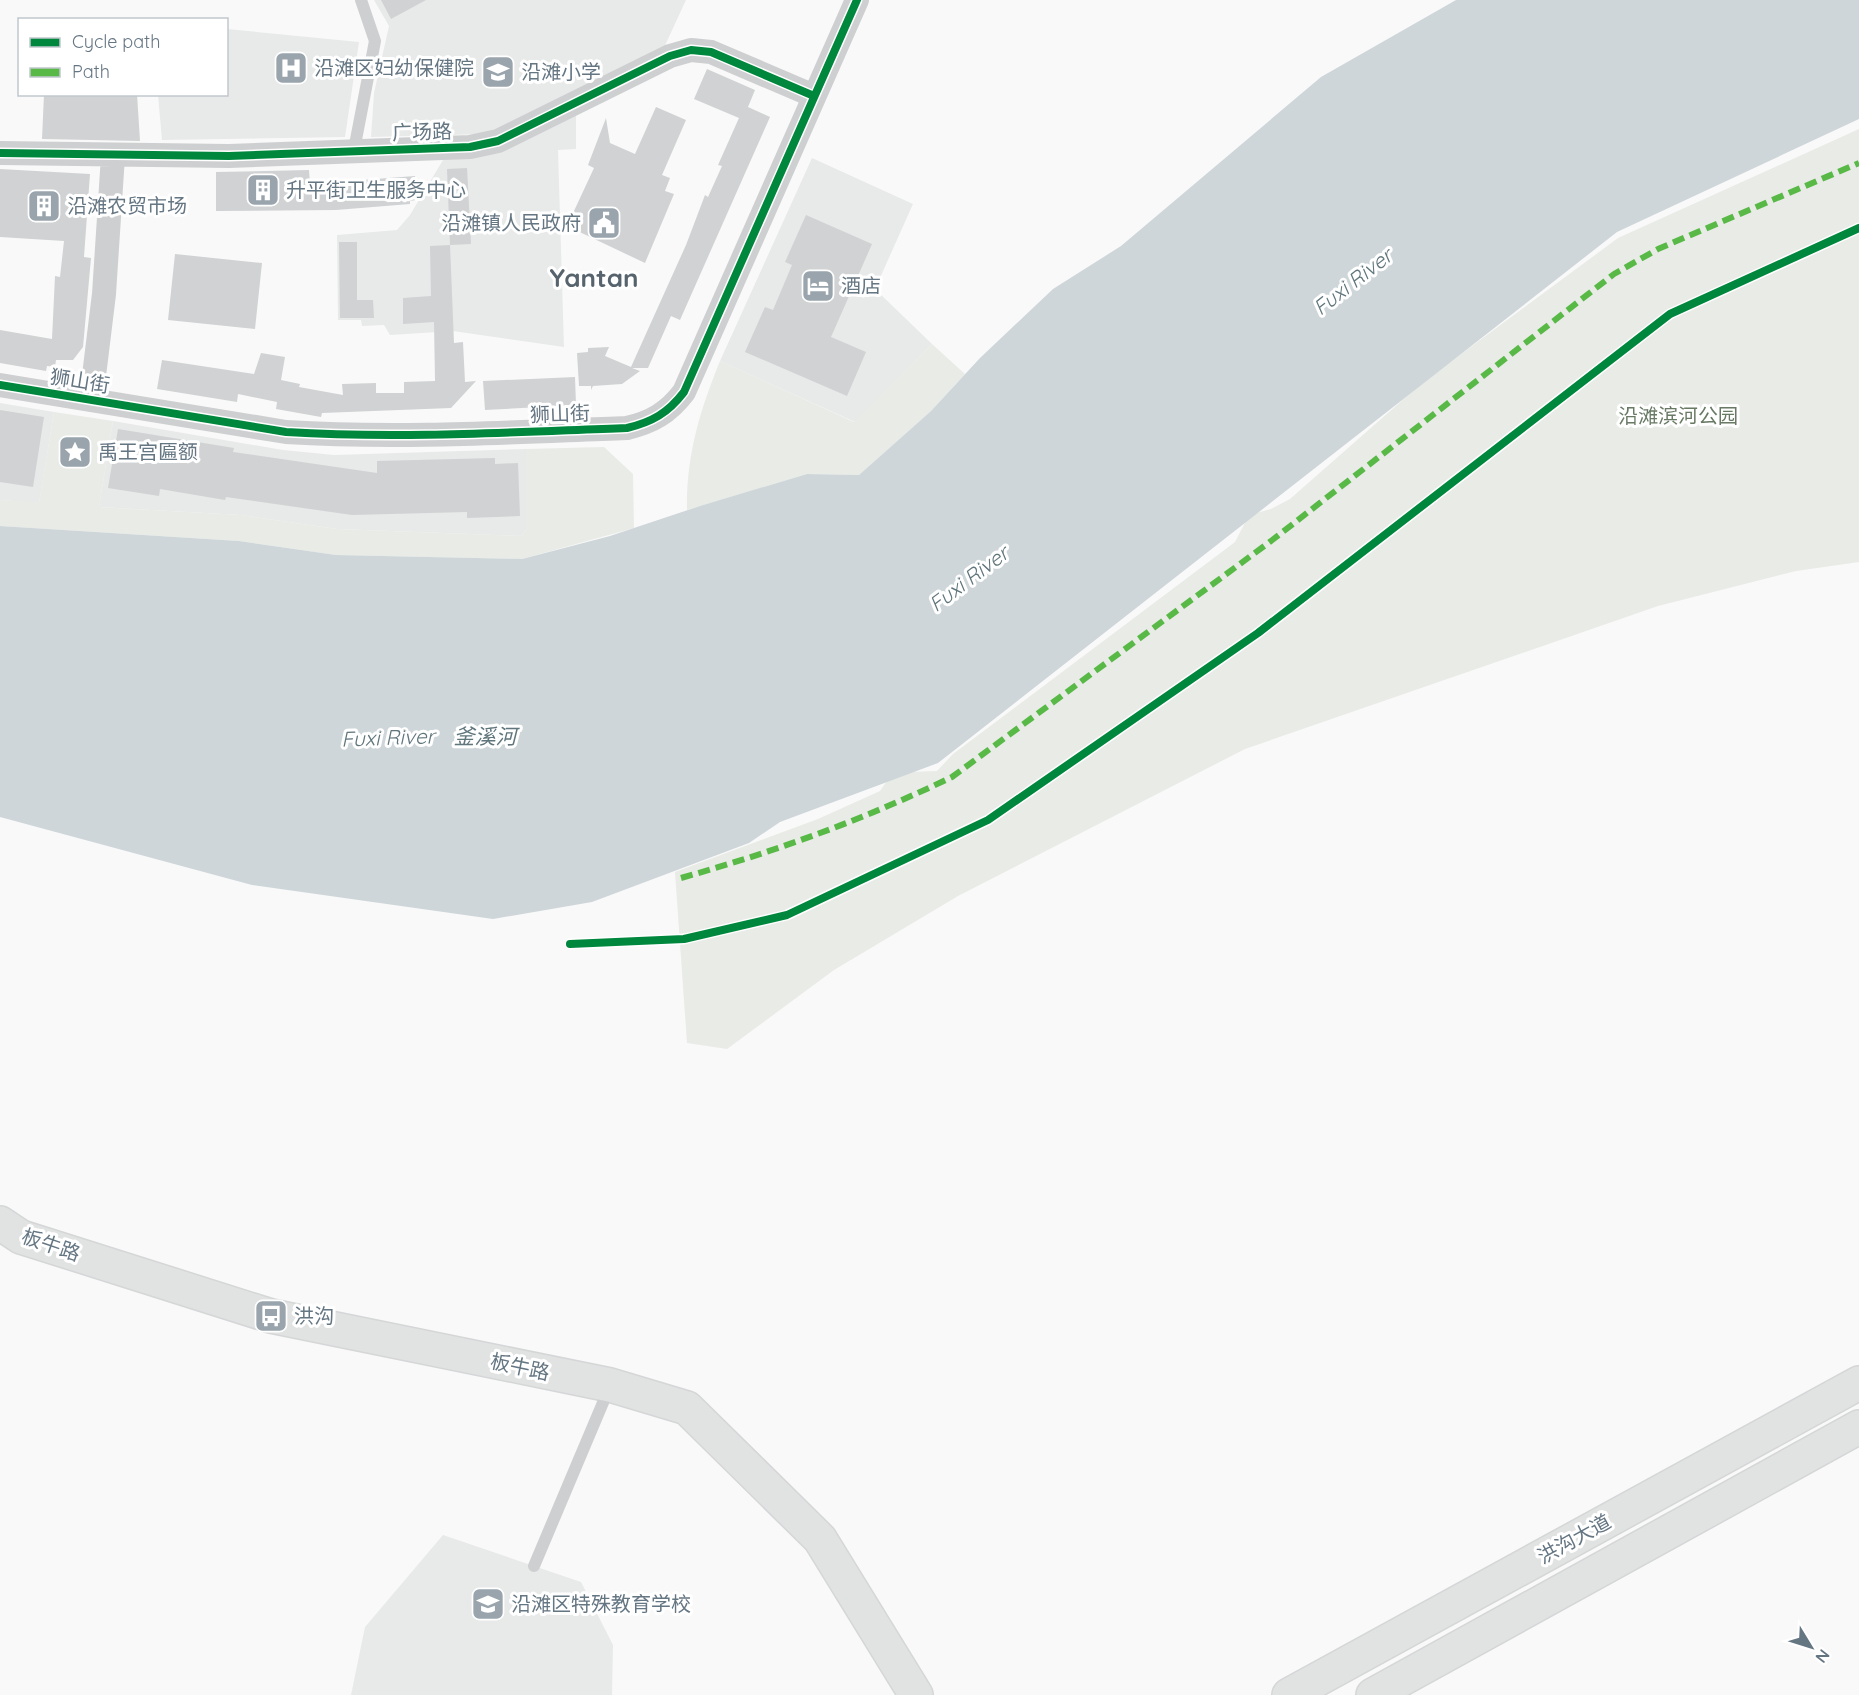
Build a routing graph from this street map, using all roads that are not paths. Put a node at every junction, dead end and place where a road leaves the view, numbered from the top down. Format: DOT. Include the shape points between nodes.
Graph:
graph roads {
  1 [pos="361,0"];
  2 [pos="857,0"];
  3 [pos="814,96"];
  4 [pos="354,150"];
  5 [pos="0,153"];
  6 [pos="113,156"];
  7 [pos="0,385"];
  8 [pos="91,400"];
  9 [pos="0,1223"];
  10 [pos="1859,1383"];
  11 [pos="610,1385"];
  12 [pos="1859,1427"];
  13 [pos="534,1566"];
  14 [pos="916,1695"];
  15 [pos="1289,1695"];
  16 [pos="1373,1695"];
  1 -- 4 [label="lane" via="375,41"];
  2 -- 3 [label="street, 狮山街"];
  3 -- 4 [label="street, 广场路" via="711,52 691,50 670,56 498,141 470,147"];
  3 -- 8 [label="street, 狮山街" via="684,392 661,416 644,424 332,435 286,432"];
  4 -- 6 [label="street, 广场路"];
  5 -- 6 [label="street, 广场路"];
  6 -- 8 [label="street" via="104,294"];
  7 -- 8 [label="street, 狮山街"];
  9 -- 11 [label="main road, 板牛路" via="21,1237 271,1316"];
  10 -- 15 [label="main road, 洪沟大道"];
  11 -- 13 [label="lane"];
  11 -- 14 [label="main road, 板牛路" via="687,1408 820,1539"];
  12 -- 16 [label="main road, 洪沟大道"];
}
